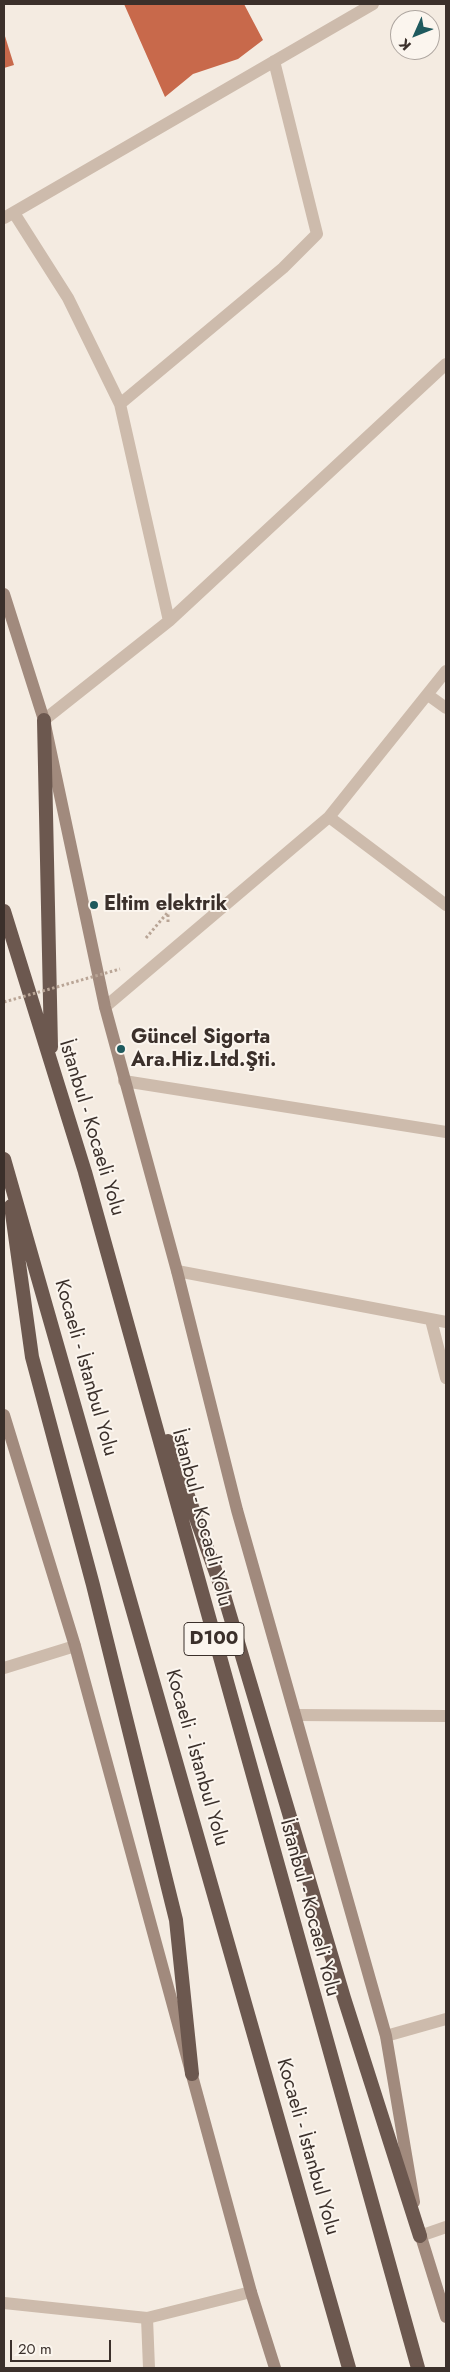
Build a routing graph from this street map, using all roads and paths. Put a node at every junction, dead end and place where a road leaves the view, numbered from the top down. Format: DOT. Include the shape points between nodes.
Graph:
graph roads {
  1 [pos="373,4"];
  2 [pos="274,61"];
  3 [pos="9,215"];
  4 [pos="446,364"];
  5 [pos="120,404"];
  6 [pos="4,594"];
  7 [pos="169,621"];
  8 [pos="446,671"];
  9 [pos="428,695"];
  10 [pos="446,708"];
  11 [pos="44,720"];
  12 [pos="329,817"];
  13 [pos="446,904"];
  14 [pos="4,911"];
  15 [pos="120,969"];
  16 [pos="4,1002"];
  17 [pos="105,1007"];
  18 [pos="52,1066"];
  19 [pos="124,1081"];
  20 [pos="446,1132"];
  21 [pos="4,1161"];
  22 [pos="177,1271"];
  23 [pos="431,1320"];
  24 [pos="446,1322"];
  25 [pos="133,1345"];
  26 [pos="446,1378"];
  27 [pos="4,1415"];
  28 [pos="75,1646"];
  29 [pos="4,1668"];
  30 [pos="296,1715"];
  31 [pos="446,1716"];
  32 [pos="446,2019"];
  33 [pos="386,2036"];
  34 [pos="192,2074"];
  35 [pos="446,2227"];
  36 [pos="420,2236"];
  37 [pos="251,2292"];
  38 [pos="4,2303"];
  39 [pos="147,2318"];
  40 [pos="446,2318"];
  41 [pos="149,2368"];
  42 [pos="275,2368"];
  43 [pos="349,2368"];
  44 [pos="418,2368"];
  1 -- 2 [label="street"];
  2 -- 3 [label="street"];
  2 -- 5 [label="street" via="317,234 283,268"];
  3 -- 5 [label="street" via="68,298"];
  4 -- 7 [label="street"];
  5 -- 7 [label="street"];
  6 -- 11 [label="main road"];
  7 -- 11 [label="street"];
  8 -- 9 [label="street"];
  9 -- 10 [label="street"];
  9 -- 12 [label="street"];
  11 -- 17 [label="main road"];
  11 -- 18 [label="highway"];
  12 -- 13 [label="street"];
  12 -- 17 [label="street"];
  14 -- 18 [label="highway, İstanbul - Kocaeli Yolu / D100"];
  15 -- 16 [label="path, bridge"];
  17 -- 19 [label="main road"];
  18 -- 25 [label="highway, İstanbul - Kocaeli Yolu / D100"];
  19 -- 20 [label="street"];
  19 -- 22 [label="main road"];
  21 -- 34 [label="highway" via="32,1357 93,1585 176,1920"];
  21 -- 43 [label="highway, Kocaeli - İstanbul Yolu"];
  22 -- 23 [label="street"];
  22 -- 30 [label="main road" via="237,1510"];
  23 -- 24 [label="street"];
  23 -- 26 [label="street"];
  25 -- 36 [label="highway" via="223,1592 344,1998"];
  25 -- 44 [label="highway, İstanbul - Kocaeli Yolu / D100"];
  27 -- 28 [label="main road"];
  28 -- 29 [label="street"];
  28 -- 34 [label="main road"];
  30 -- 31 [label="street"];
  30 -- 33 [label="main road"];
  32 -- 33 [label="street"];
  33 -- 36 [label="main road"];
  34 -- 37 [label="main road"];
  35 -- 36 [label="street"];
  36 -- 40 [label="main road"];
  37 -- 39 [label="street"];
  37 -- 42 [label="main road"];
  38 -- 39 [label="street"];
  39 -- 41 [label="street"];
}
